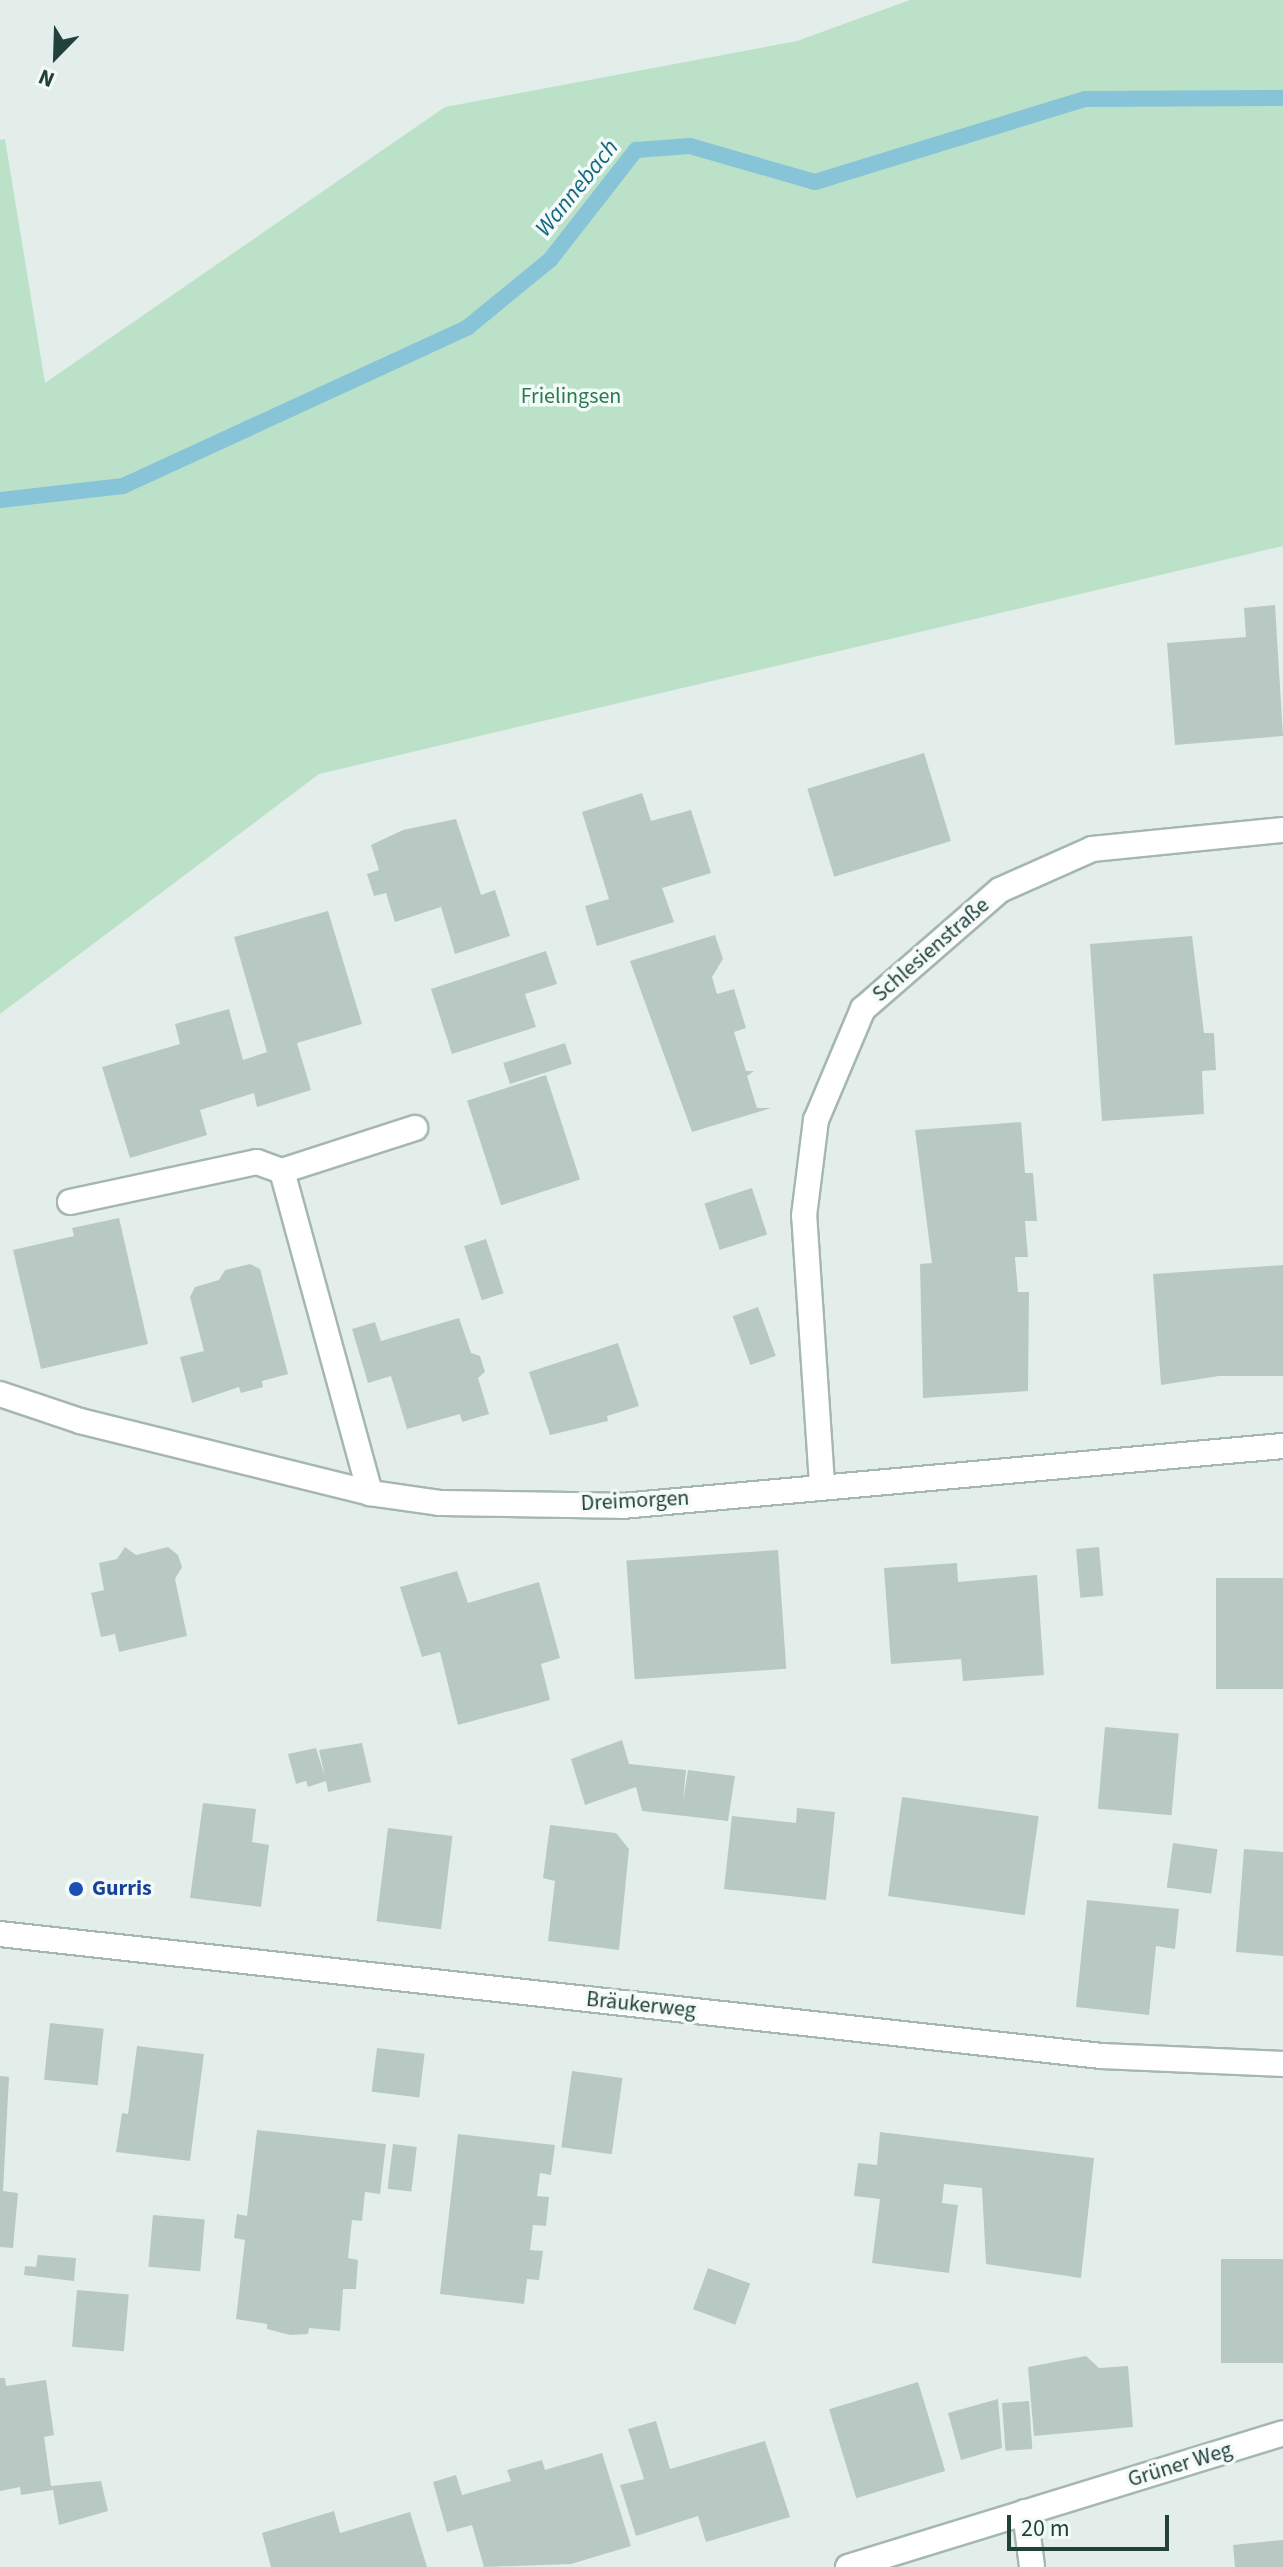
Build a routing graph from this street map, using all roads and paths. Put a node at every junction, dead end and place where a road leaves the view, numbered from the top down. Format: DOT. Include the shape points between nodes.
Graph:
graph roads {
  1 [pos="1283,830"];
  2 [pos="415,1128"];
  3 [pos="282,1171"];
  4 [pos="70,1202"];
  5 [pos="0,1394"];
  6 [pos="1283,1446"];
  7 [pos="822,1484"];
  8 [pos="370,1493"];
  9 [pos="0,1934"];
  10 [pos="1283,2064"];
  11 [pos="1283,2433"];
  12 [pos="1025,2512"];
  13 [pos="848,2567"];
  14 [pos="1032,2567"];
  1 -- 7 [label="street, Schlesienstraße" via="1092,849 1000,890 863,1009 816,1120 804,1216"];
  2 -- 3 [label="street"];
  3 -- 4 [label="street" via="257,1162"];
  3 -- 8 [label="street"];
  5 -- 8 [label="street, Dreimorgen" via="23,1406"];
  6 -- 7 [label="street, Dreimorgen"];
  7 -- 8 [label="street, Dreimorgen" via="622,1506 439,1503"];
  9 -- 10 [label="street, Bräukerweg" via="1102,2056"];
  11 -- 12 [label="street, Grüner Weg"];
  12 -- 13 [label="street, Grüner Weg"];
  12 -- 14 [label="street"];
}
